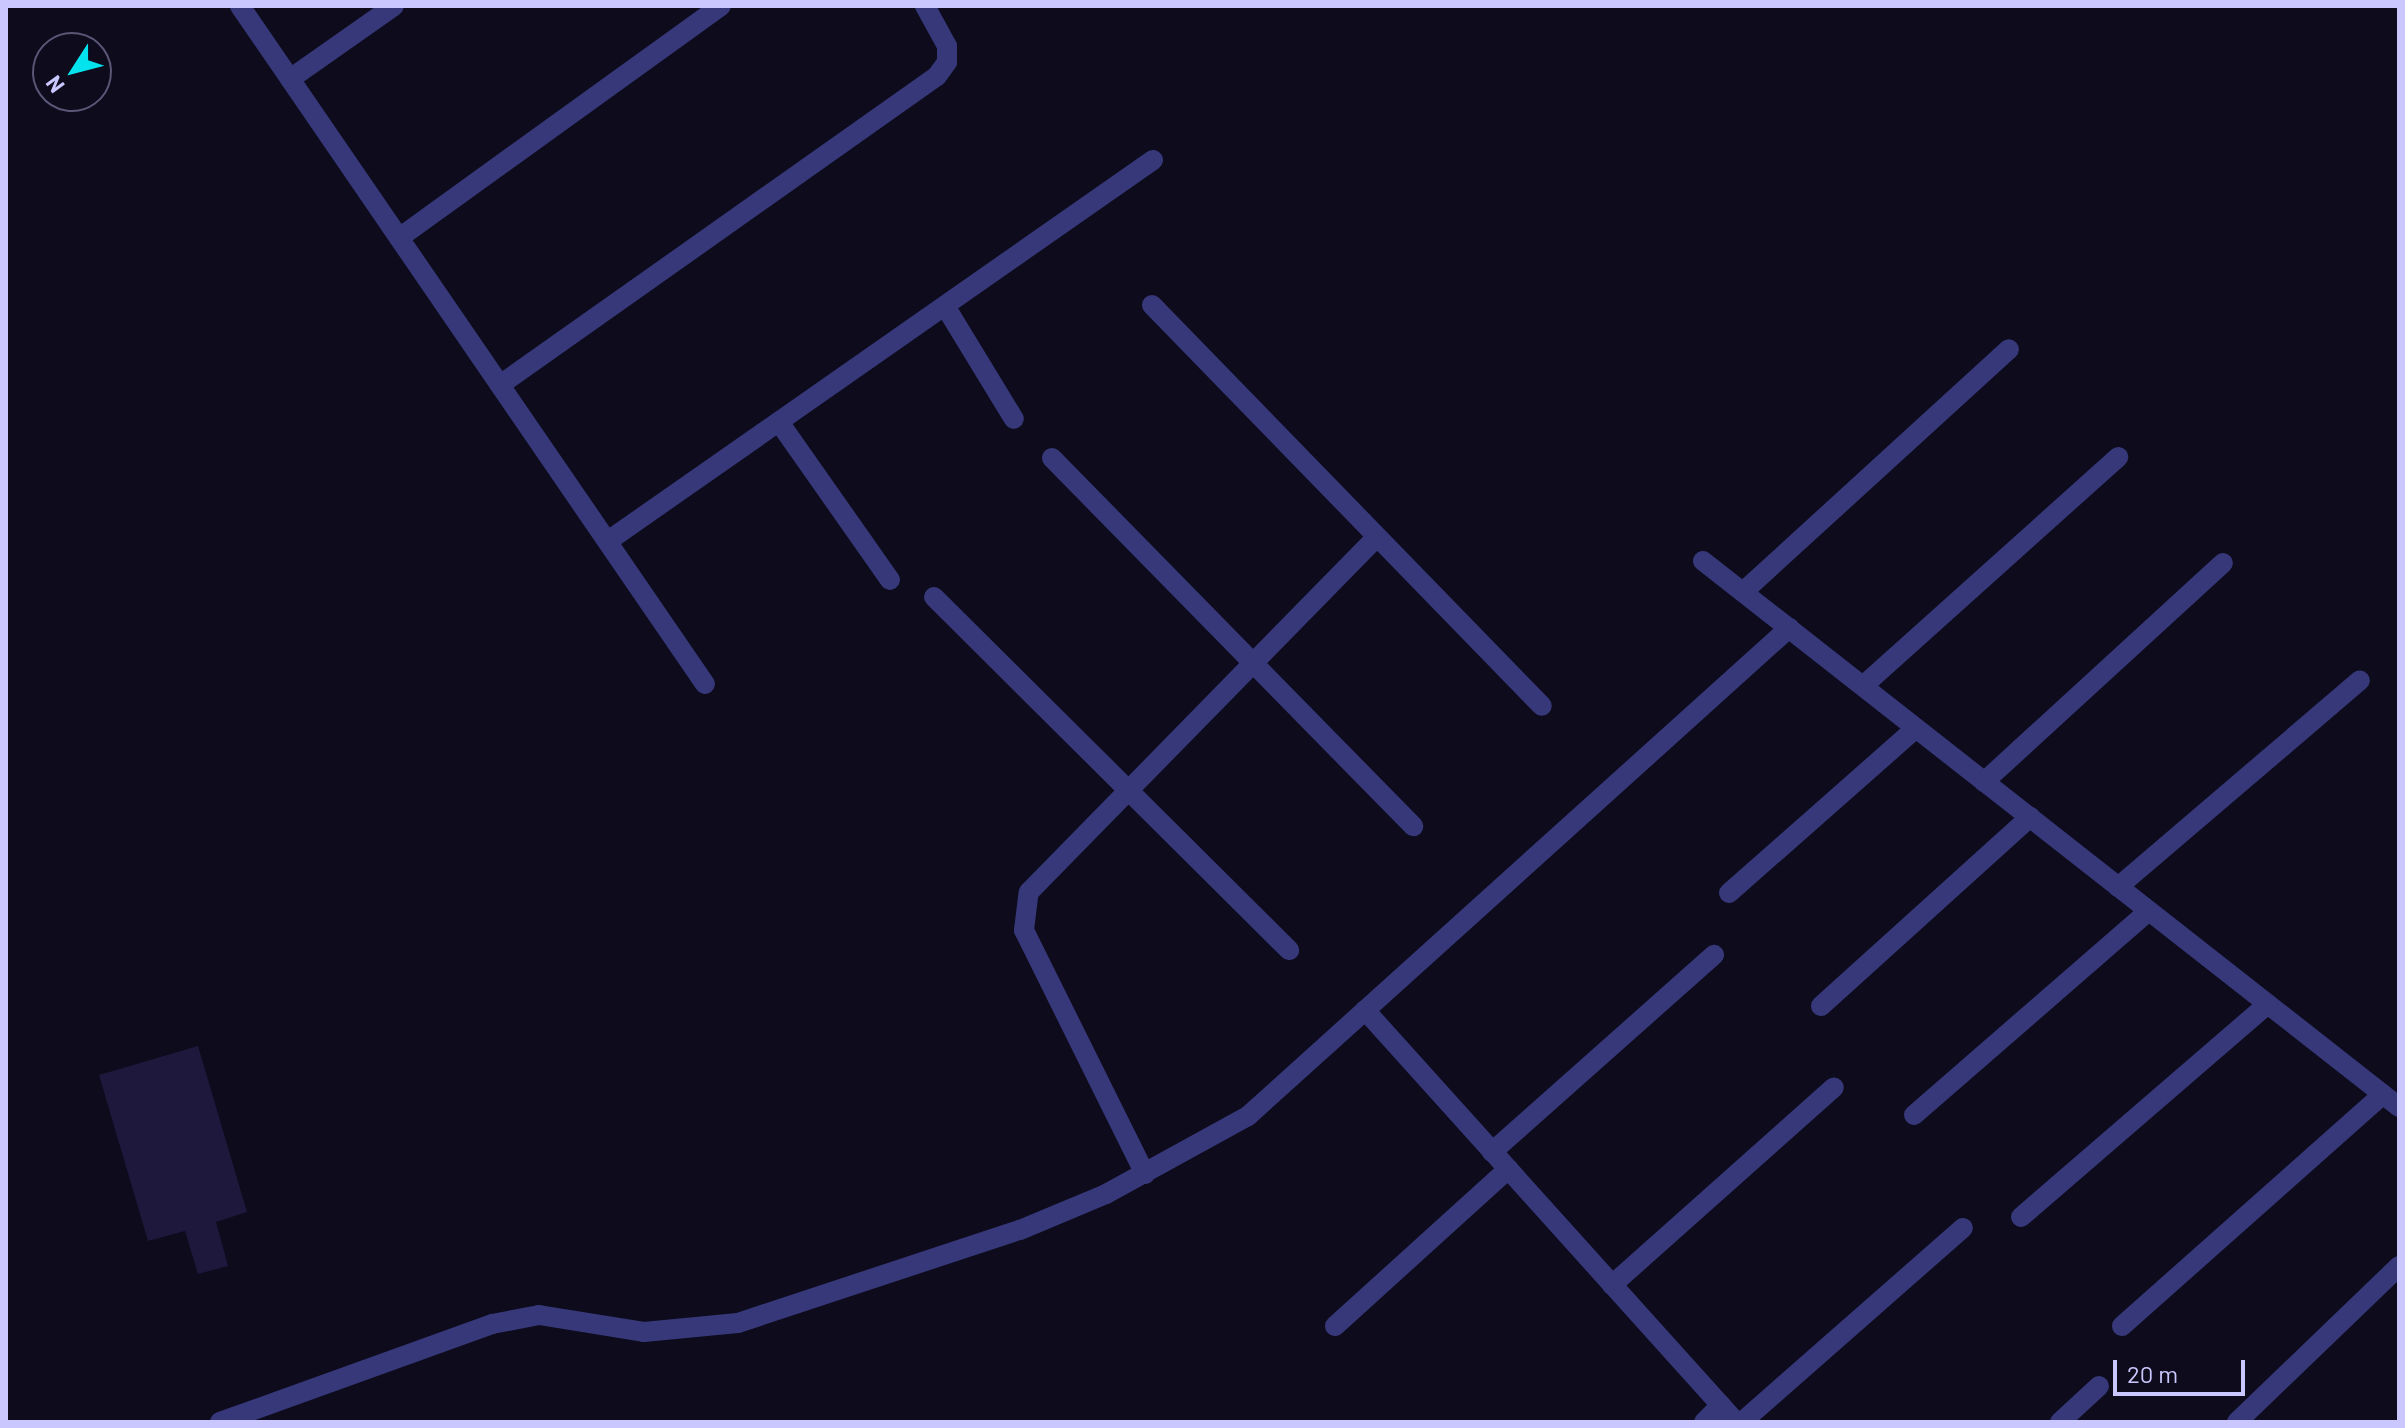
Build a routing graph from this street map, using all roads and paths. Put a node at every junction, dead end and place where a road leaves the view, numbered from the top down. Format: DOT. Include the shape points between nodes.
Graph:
graph roads {
  1 [pos="240,6"];
  2 [pos="394,6"];
  3 [pos="721,6"];
  4 [pos="925,6"];
  5 [pos="290,79"];
  6 [pos="1153,160"];
  7 [pos="399,238"];
  8 [pos="1152,305"];
  9 [pos="945,306"];
  10 [pos="2009,349"];
  11 [pos="500,385"];
  12 [pos="1014,419"];
  13 [pos="779,422"];
  14 [pos="2118,457"];
  15 [pos="1052,458"];
  16 [pos="1377,537"];
  17 [pos="608,541"];
  18 [pos="1703,561"];
  19 [pos="2223,563"];
  20 [pos="890,580"];
  21 [pos="1743,592"];
  22 [pos="934,597"];
  23 [pos="1789,628"];
  24 [pos="1254,662"];
  25 [pos="2360,680"];
  26 [pos="705,684"];
  27 [pos="1863,686"];
  28 [pos="1542,706"];
  29 [pos="1916,728"];
  30 [pos="1984,782"];
  31 [pos="1130,787"];
  32 [pos="2030,817"];
  33 [pos="1413,826"];
  34 [pos="2118,887"];
  35 [pos="1729,893"];
  36 [pos="2149,911"];
  37 [pos="1289,950"];
  38 [pos="1714,955"];
  39 [pos="2268,1004"];
  40 [pos="1821,1006"];
  41 [pos="1365,1010"];
  42 [pos="1834,1087"];
  43 [pos="2391,1100"];
  44 [pos="1914,1115"];
  45 [pos="1492,1152"];
  46 [pos="1508,1169"];
  47 [pos="1145,1174"];
  48 [pos="2021,1217"];
  49 [pos="1963,1228"];
  50 [pos="2399,1266"];
  51 [pos="1612,1285"];
  52 [pos="1335,1326"];
  53 [pos="2122,1326"];
  54 [pos="2099,1386"];
  55 [pos="1721,1405"];
  56 [pos="220,1422"];
  57 [pos="1704,1422"];
  58 [pos="1736,1422"];
  59 [pos="1742,1422"];
  60 [pos="2060,1422"];
  61 [pos="2237,1422"];
  1 -- 5 [label="street"];
  2 -- 5 [label="street"];
  3 -- 7 [label="street"];
  4 -- 11 [label="street" via="947,46 947,62 937,76"];
  5 -- 7 [label="street"];
  6 -- 9 [label="street"];
  7 -- 11 [label="street"];
  8 -- 16 [label="street"];
  9 -- 12 [label="street"];
  9 -- 13 [label="street"];
  10 -- 21 [label="street"];
  11 -- 17 [label="street"];
  13 -- 17 [label="street"];
  13 -- 20 [label="street"];
  14 -- 27 [label="street"];
  15 -- 24 [label="street"];
  16 -- 24 [label="street"];
  16 -- 28 [label="street"];
  17 -- 26 [label="street"];
  18 -- 21 [label="street"];
  19 -- 30 [label="street"];
  21 -- 23 [label="street"];
  22 -- 31 [label="street"];
  23 -- 27 [label="street"];
  23 -- 41 [label="street"];
  24 -- 31 [label="street"];
  24 -- 33 [label="street"];
  25 -- 34 [label="street"];
  27 -- 29 [label="street"];
  29 -- 30 [label="street"];
  29 -- 35 [label="street"];
  30 -- 32 [label="street"];
  31 -- 37 [label="street"];
  31 -- 47 [label="street" via="1040,878 1023,909 1024,930"];
  32 -- 34 [label="street"];
  32 -- 40 [label="street"];
  34 -- 36 [label="street"];
  36 -- 39 [label="street"];
  36 -- 44 [label="street"];
  38 -- 45 [label="street"];
  39 -- 43 [label="street"];
  39 -- 48 [label="street"];
  41 -- 45 [label="street"];
  41 -- 47 [label="street" via="1248,1116"];
  42 -- 51 [label="street"];
  43 -- 53 [label="street"];
  45 -- 46 [label="street"];
  46 -- 51 [label="street"];
  46 -- 52 [label="street"];
  47 -- 56 [label="street" via="1020,1230 697,1331 644,1332 539,1315 492,1324"];
  49 -- 59 [label="street"];
  50 -- 61 [label="street"];
  51 -- 55 [label="street"];
  54 -- 60 [label="street"];
  55 -- 57 [label="street"];
  55 -- 58 [label="street"];
}
